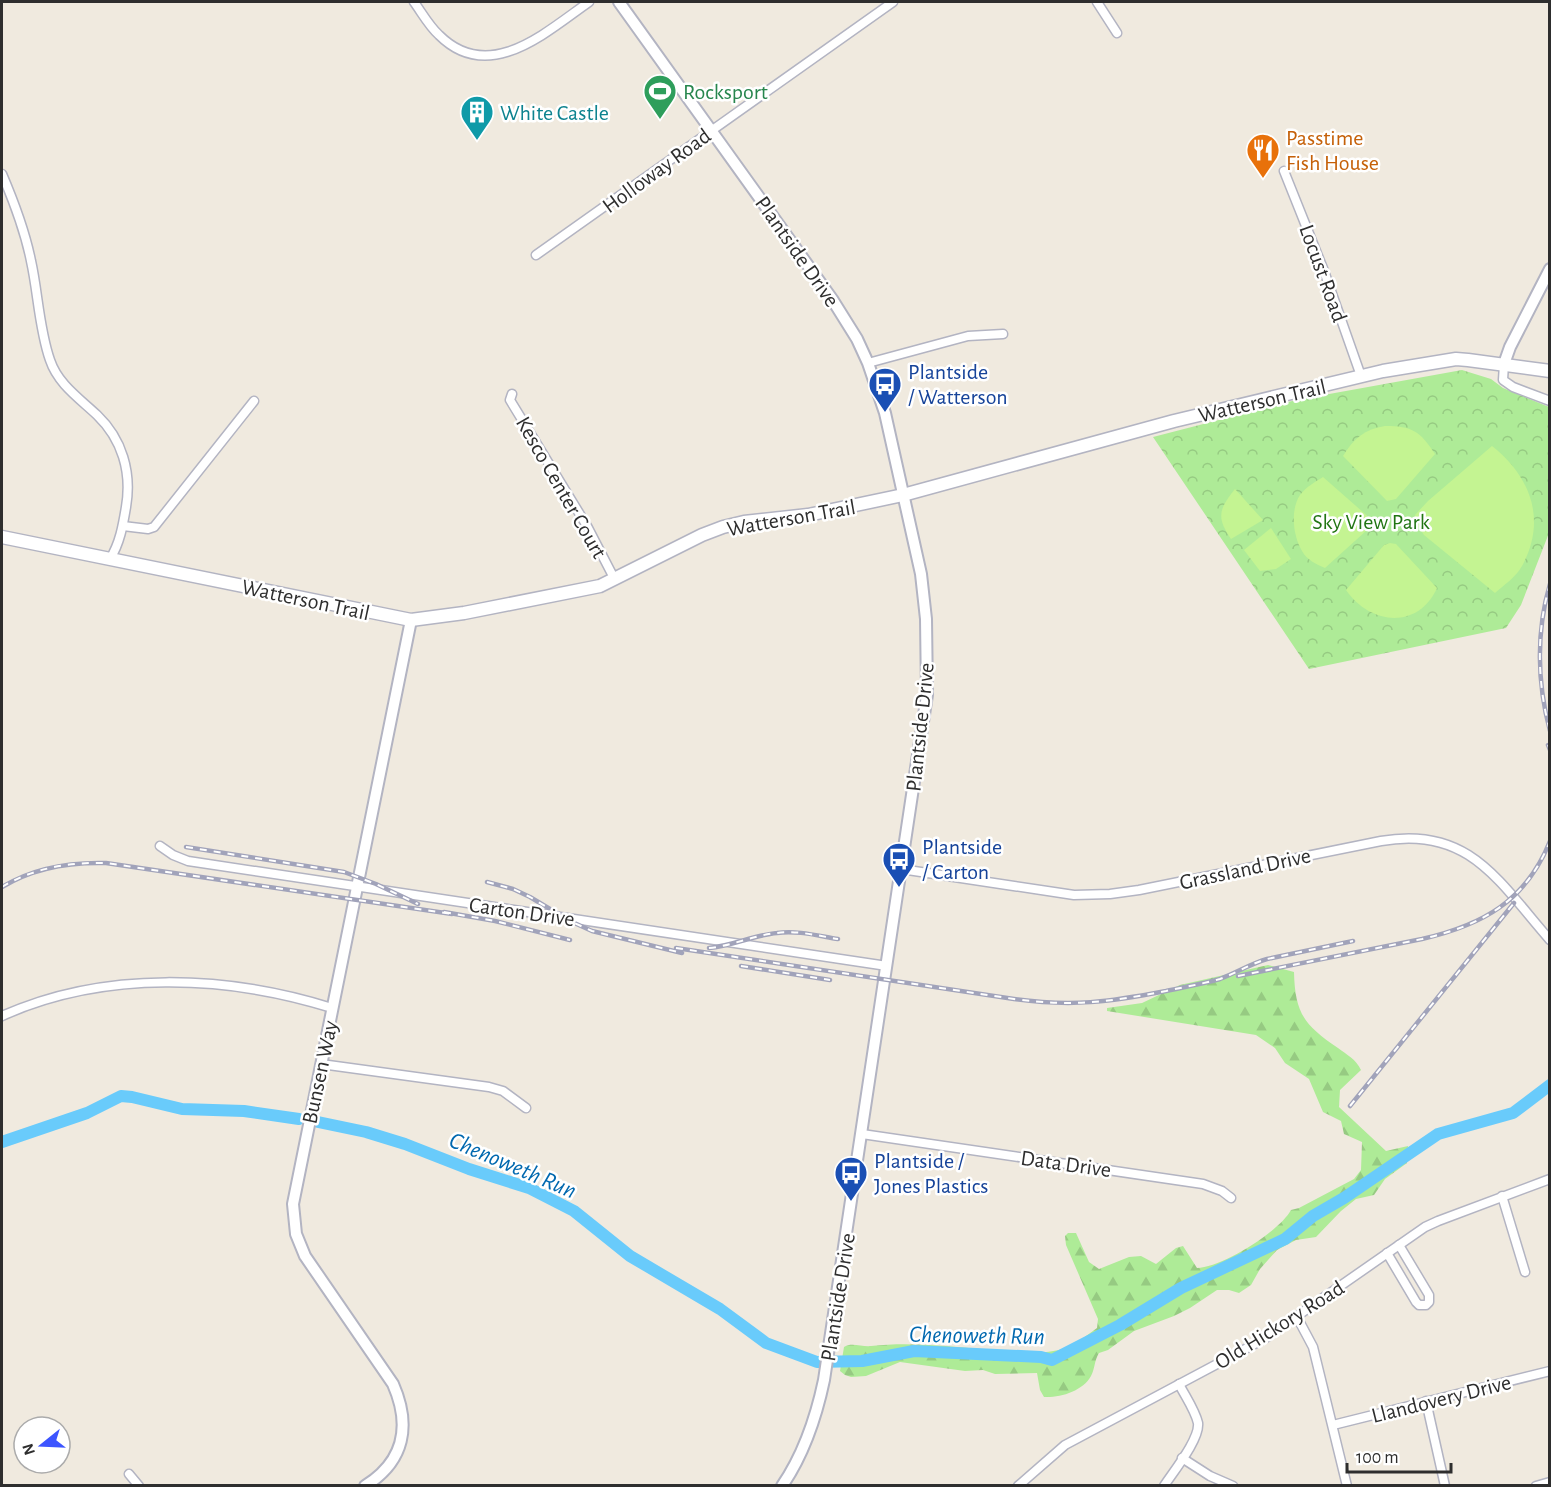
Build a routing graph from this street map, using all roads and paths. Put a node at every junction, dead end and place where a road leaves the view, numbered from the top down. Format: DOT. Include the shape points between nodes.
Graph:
graph roads {
  1 [pos="414,2"];
  2 [pos="589,2"];
  3 [pos="620,2"];
  4 [pos="893,2"];
  5 [pos="1097,2"];
  6 [pos="1117,33"];
  7 [pos="711,130"];
  8 [pos="1284,171"];
  9 [pos="2,174"];
  10 [pos="536,255"];
  11 [pos="1550,269"];
  12 [pos="1003,333"];
  13 [pos="868,363"];
  14 [pos="1504,364"];
  15 [pos="1550,371"];
  16 [pos="1360,376"];
  17 [pos="512,394"];
  18 [pos="254,401"];
  19 [pos="1550,401"];
  20 [pos="903,495"];
  21 [pos="123,526"];
  22 [pos="2,537"];
  23 [pos="110,559"];
  24 [pos="615,580"];
  25 [pos="411,620"];
  26 [pos="160,846"];
  27 [pos="901,869"];
  28 [pos="358,886"];
  29 [pos="1550,940"];
  30 [pos="887,966"];
  31 [pos="333,1008"];
  32 [pos="2,1016"];
  33 [pos="321,1064"];
  34 [pos="526,1108"];
  35 [pos="862,1134"];
  36 [pos="1550,1179"];
  37 [pos="1502,1196"];
  38 [pos="1231,1198"];
  39 [pos="1399,1245"];
  40 [pos="1387,1253"];
  41 [pos="1525,1272"];
  42 [pos="1297,1317"];
  43 [pos="1550,1371"];
  44 [pos="1179,1384"];
  45 [pos="1426,1401"];
  46 [pos="1333,1425"];
  47 [pos="1182,1458"];
  48 [pos="129,1474"];
  49 [pos="1550,1482"];
  50 [pos="139,1485"];
  51 [pos="365,1485"];
  52 [pos="782,1485"];
  53 [pos="1018,1485"];
  54 [pos="1164,1485"];
  55 [pos="1233,1485"];
  56 [pos="1347,1485"];
  57 [pos="1446,1485"];
  58 [pos="1536,1485"];
  1 -- 2 [label="street" via="434,30 452,45 474,54 496,55 530,44"];
  3 -- 7 [label="street, Plantside Drive"];
  4 -- 7 [label="street, Holloway Road"];
  5 -- 6 [label="street"];
  7 -- 10 [label="street, Holloway Road"];
  7 -- 13 [label="street, Plantside Drive" via="832,299"];
  8 -- 16 [label="street, Locust Road" via="1338,307"];
  9 -- 21 [label="street" via="25,237 50,360 68,389 112,433 124,458 128,489"];
  11 -- 14 [label="street"];
  12 -- 13 [label="street" via="968,336"];
  13 -- 20 [label="street, Plantside Drive" via="885,413"];
  14 -- 15 [label="main road, Watterson Trail"];
  14 -- 16 [label="main road, Watterson Trail" via="1456,359"];
  14 -- 19 [label="street" via="1503,380"];
  16 -- 20 [label="main road, Watterson Trail" via="1174,421"];
  17 -- 24 [label="street, Kesco Center Court" via="510,400 587,526"];
  18 -- 21 [label="street" via="154,527"];
  20 -- 24 [label="main road, Watterson Trail" via="723,527"];
  20 -- 27 [label="street, Plantside Drive" via="922,584 928,668"];
  21 -- 23 [label="street"];
  22 -- 23 [label="main road, Watterson Trail"];
  23 -- 25 [label="main road, Watterson Trail"];
  24 -- 25 [label="main road, Watterson Trail" via="581,591"];
  25 -- 28 [label="street, Bunsen Way"];
  26 -- 28 [label="street, Carton Drive" via="188,861"];
  27 -- 29 [label="street, Grassland Drive" via="1047,892 1110,894 1387,839 1419,837 1449,844 1478,860"];
  27 -- 30 [label="street, Plantside Drive"];
  28 -- 30 [label="street, Carton Drive"];
  28 -- 31 [label="street, Bunsen Way"];
  30 -- 35 [label="street, Plantside Drive"];
  31 -- 32 [label="street" via="228,986 169,982 85,991"];
  31 -- 33 [label="street, Bunsen Way"];
  33 -- 34 [label="street" via="489,1087 503,1091"];
  33 -- 51 [label="street, Bunsen Way" via="294,1197 296,1234 305,1257 393,1384 403,1414 403,1431 395,1455 381,1474"];
  35 -- 38 [label="street, Data Drive" via="1203,1184"];
  35 -- 52 [label="street, Plantside Drive" via="819,1406 809,1436"];
  36 -- 37 [label="street, Old Hickory Road"];
  37 -- 39 [label="street, Old Hickory Road" via="1438,1221"];
  37 -- 41 [label="street"];
  39 -- 40 [label="street, Old Hickory Road"];
  39 -- 40 [label="street" via="1430,1294 1426,1305 1416,1302"];
  40 -- 42 [label="street, Old Hickory Road"];
  42 -- 44 [label="street, Old Hickory Road"];
  42 -- 46 [label="street" via="1313,1347"];
  43 -- 45 [label="street, Llandovery Drive"];
  44 -- 47 [label="street" via="1198,1425"];
  44 -- 53 [label="street, Old Hickory Road" via="1065,1445"];
  45 -- 46 [label="street, Llandovery Drive"];
  45 -- 57 [label="street"];
  46 -- 56 [label="street"];
  47 -- 54 [label="street"];
  47 -- 55 [label="street"];
  48 -- 50 [label="street"];
  49 -- 58 [label="street"];
}
